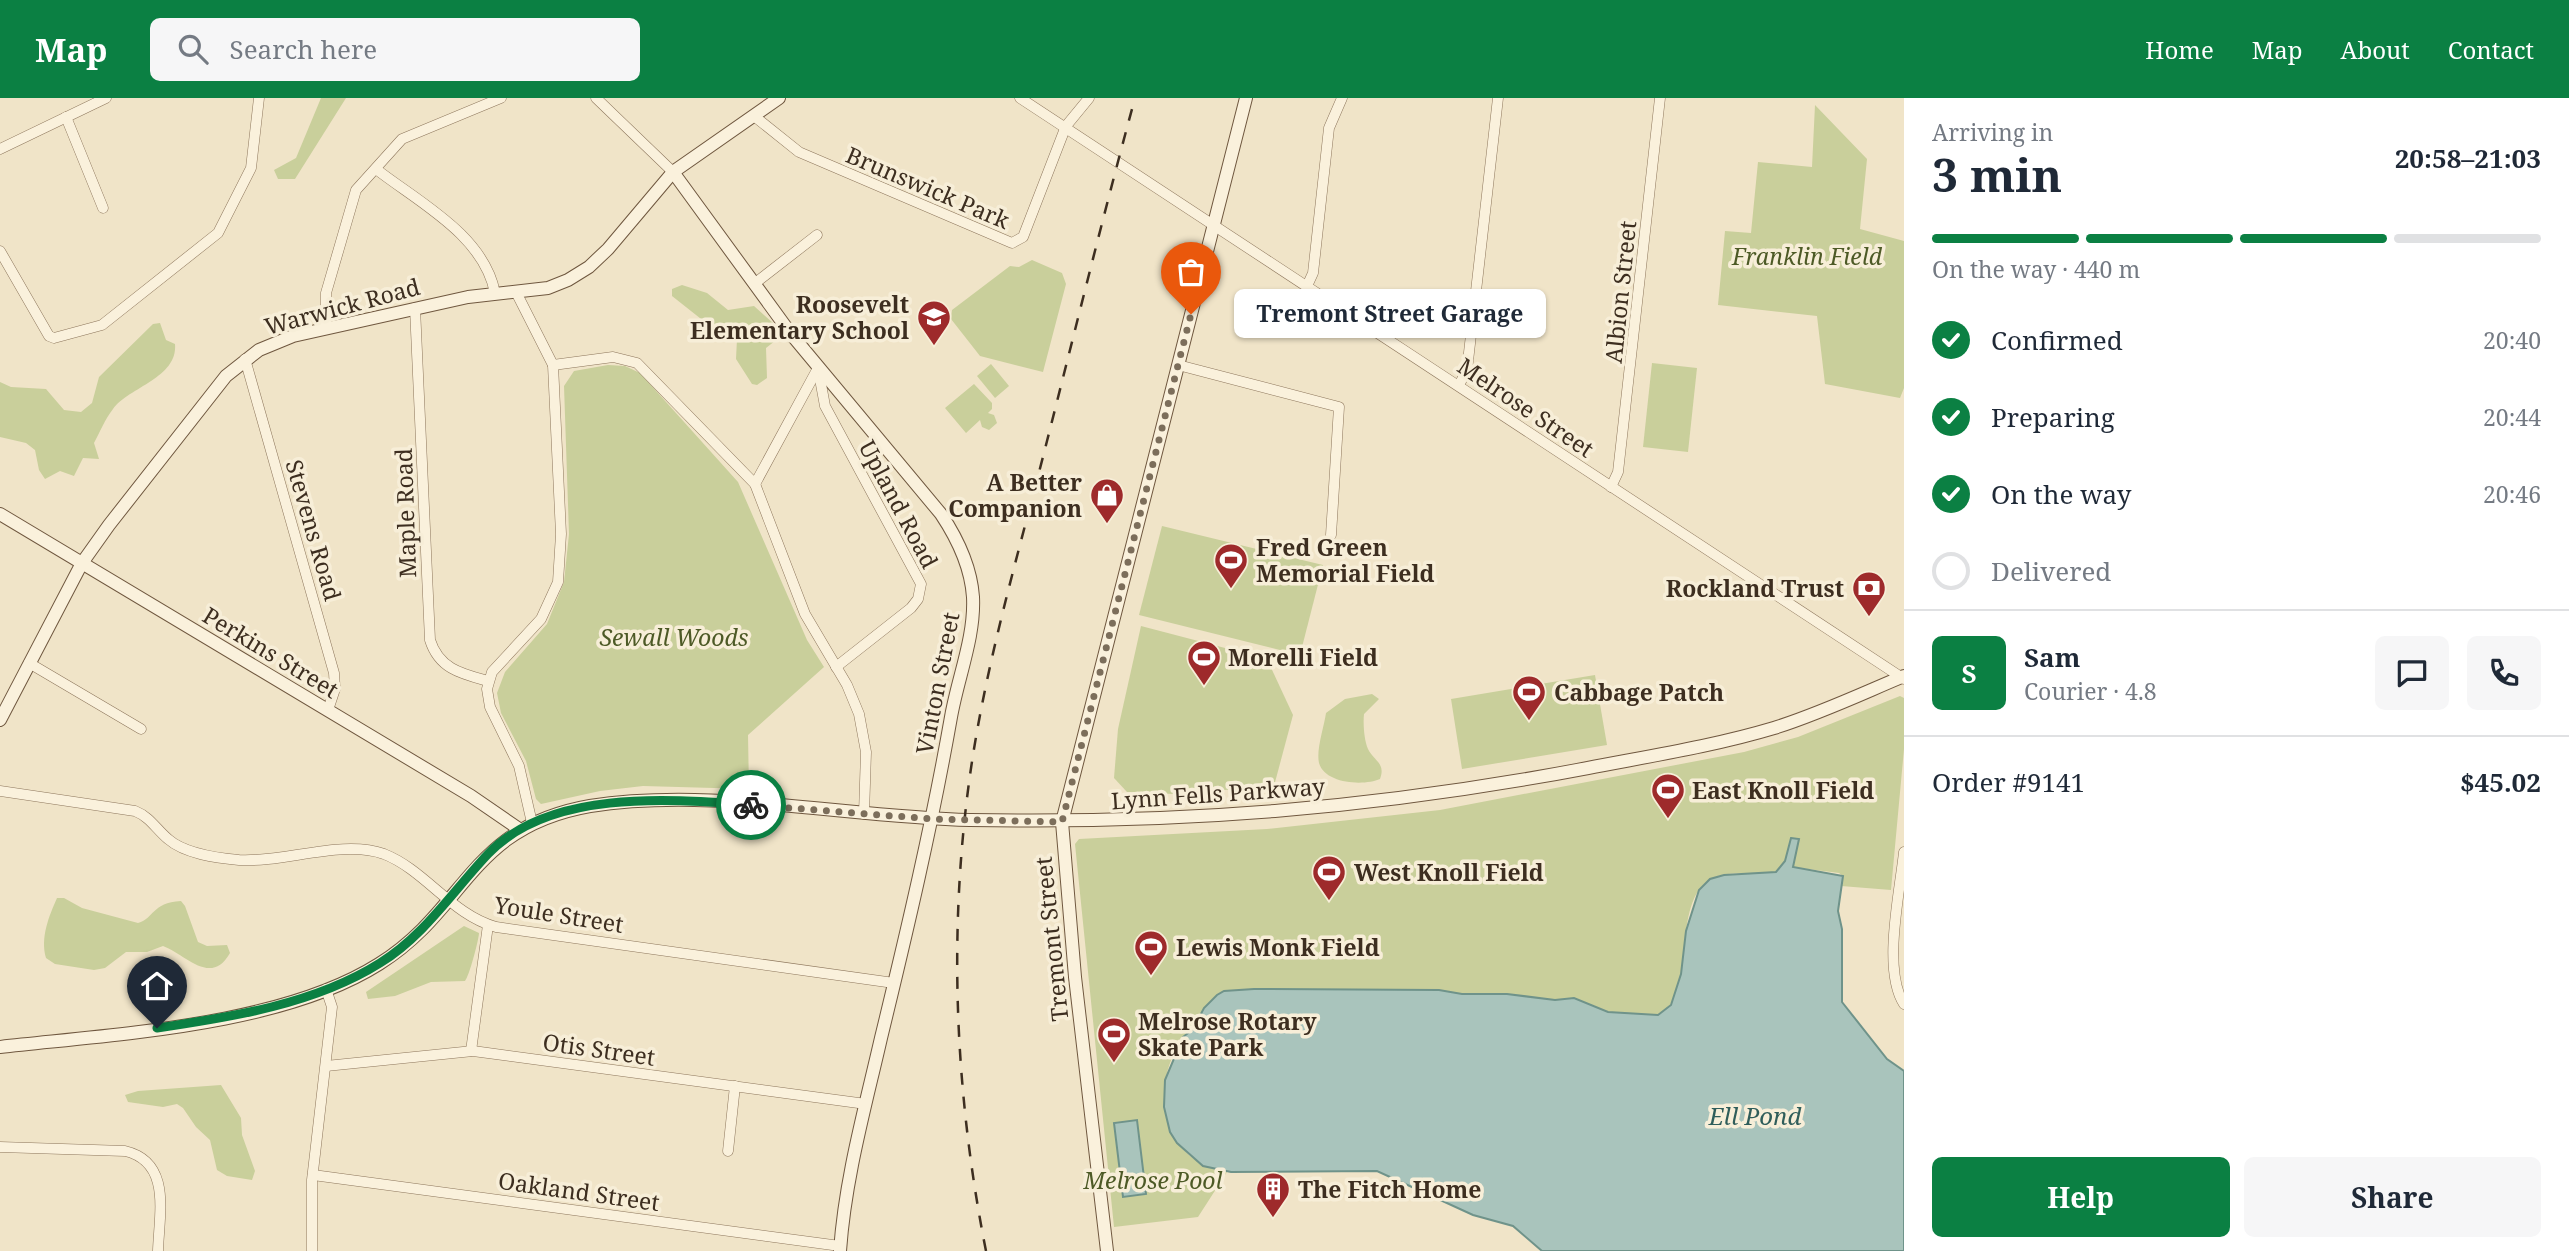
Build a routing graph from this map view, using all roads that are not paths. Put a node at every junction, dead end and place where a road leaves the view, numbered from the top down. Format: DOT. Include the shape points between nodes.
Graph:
graph roads {
  1 [pos="106,98"];
  2 [pos="259,98"];
  3 [pos="501,98"];
  4 [pos="597,98"];
  5 [pos="779,98"];
  6 [pos="1020,98"];
  7 [pos="1089,98"];
  8 [pos="1247,98"];
  9 [pos="1342,98"];
  10 [pos="1498,98"];
  11 [pos="1660,98"];
  12 [pos="66,117"];
  13 [pos="754,117"];
  14 [pos="1066,126"];
  15 [pos="0,149"];
  16 [pos="376,169"];
  17 [pos="673,172"];
  18 [pos="103,208"];
  19 [pos="1214,225"];
  20 [pos="817,235"];
  21 [pos="0,251"];
  22 [pos="754,284"];
  23 [pos="1307,286"];
  24 [pos="516,292"];
  25 [pos="495,293"];
  26 [pos="415,308"];
  27 [pos="326,328"];
  28 [pos="245,359"];
  29 [pos="553,365"];
  30 [pos="1178,365"];
  31 [pos="818,368"];
  32 [pos="1459,385"];
  33 [pos="755,484"];
  34 [pos="1611,487"];
  35 [pos="0,514"];
  36 [pos="1331,535"];
  37 [pos="82,563"];
  38 [pos="29,663"];
  39 [pos="836,667"];
  40 [pos="1903,677"];
  41 [pos="488,681"];
  42 [pos="328,710"];
  43 [pos="0,720"];
  44 [pos="141,729"];
  45 [pos="0,791"];
  46 [pos="864,814"];
  47 [pos="933,819"];
  48 [pos="1062,822"];
  49 [pos="532,823"];
  50 [pos="519,829"];
  51 [pos="1904,852"];
  52 [pos="447,899"];
  53 [pos="488,925"];
  54 [pos="894,984"];
  55 [pos="327,989"];
  56 [pos="1904,1004"];
  57 [pos="0,1047"];
  58 [pos="471,1051"];
  59 [pos="326,1066"];
  60 [pos="735,1086"];
  61 [pos="866,1104"];
  62 [pos="0,1147"];
  63 [pos="728,1151"];
  64 [pos="313,1175"];
  65 [pos="840,1248"];
  66 [pos="158,1251"];
  67 [pos="312,1251"];
  68 [pos="1107,1251"];
  1 -- 12 [label="street"];
  2 -- 21 [label="street" via="251,168 218,233 102,325 48,336"];
  3 -- 16 [label="street" via="402,139"];
  4 -- 17 [label="street"];
  5 -- 13 [label="main road"];
  6 -- 14 [label="street, Melrose Street"];
  7 -- 14 [label="street"];
  8 -- 19 [label="main road, Tremont Street"];
  9 -- 23 [label="street" via="1329,128 1313,273"];
  10 -- 32 [label="street" via="1467,372"];
  11 -- 34 [label="street, Albion Street" via="1618,472"];
  12 -- 15 [label="street"];
  12 -- 18 [label="street"];
  13 -- 14 [label="street, Brunswick Park" via="799,152 1012,243 1024,234"];
  13 -- 17 [label="main road"];
  14 -- 19 [label="street, Melrose Street"];
  16 -- 25 [label="street" via="436,211 488,268"];
  16 -- 27 [label="street" via="351,202 326,296"];
  17 -- 22 [label="main road, Vinton Street"];
  17 -- 24 [label="main road, Warwick Road" via="589,267 554,286"];
  19 -- 23 [label="street, Melrose Street"];
  19 -- 30 [label="main road, Tremont Street"];
  20 -- 22 [label="street"];
  22 -- 31 [label="main road, Vinton Street"];
  23 -- 32 [label="street, Melrose Street"];
  24 -- 25 [label="main road, Warwick Road"];
  24 -- 29 [label="street"];
  25 -- 26 [label="main road, Warwick Road"];
  26 -- 27 [label="main road, Warwick Road"];
  26 -- 41 [label="street, Maple Road" via="430,640 448,667"];
  27 -- 28 [label="main road, Warwick Road" via="273,343"];
  28 -- 37 [label="main road, Warwick Road" via="212,394"];
  28 -- 42 [label="street, Stevens Road" via="334,673 335,689"];
  29 -- 33 [label="street" via="613,356 637,363"];
  29 -- 41 [label="street" via="561,534 558,582 541,619"];
  30 -- 36 [label="street" via="1339,407"];
  30 -- 48 [label="main road, Tremont Street"];
  31 -- 33 [label="street"];
  31 -- 39 [label="street, Upland Road" via="825,405 921,584 911,607"];
  31 -- 47 [label="main road, Vinton Street" via="942,514 969,575 972,623"];
  32 -- 34 [label="street, Melrose Street"];
  33 -- 39 [label="street" via="805,614"];
  34 -- 40 [label="street, Melrose Street"];
  35 -- 37 [label="main road, Perkins Street"];
  37 -- 38 [label="main road, Warwick Road"];
  37 -- 42 [label="main road, Perkins Street"];
  38 -- 43 [label="main road, Warwick Road"];
  38 -- 44 [label="street"];
  39 -- 46 [label="street" via="857,708 865,737"];
  40 -- 48 [label="main road, Lynn Fells Parkway" via="1762,731 1488,786 1265,814"];
  41 -- 49 [label="street" via="490,707 519,766"];
  42 -- 50 [label="main road, Perkins Street"];
  45 -- 52 [label="street, Youle Street" via="135,811 179,846 235,859 377,852 409,869"];
  46 -- 47 [label="main road, Lynn Fells Parkway"];
  46 -- 49 [label="main road, Lynn Fells Parkway" via="660,800 591,806"];
  47 -- 48 [label="main road, Lynn Fells Parkway"];
  47 -- 54 [label="main road, Vinton Street"];
  48 -- 68 [label="main road, Tremont Street"];
  49 -- 50 [label="main road, Lynn Fells Parkway"];
  50 -- 52 [label="main road, Lynn Fells Parkway" via="490,851"];
  51 -- 56 [label="street" via="1894,968 1896,989"];
  52 -- 53 [label="street, Youle Street"];
  52 -- 55 [label="main road, Lynn Fells Parkway" via="397,952"];
  53 -- 54 [label="street, Youle Street"];
  53 -- 58 [label="street"];
  54 -- 61 [label="main road, Vinton Street"];
  55 -- 57 [label="main road, Lynn Fells Parkway" via="182,1024"];
  55 -- 59 [label="street" via="332,1007"];
  58 -- 59 [label="street, Otis Street"];
  58 -- 60 [label="street, Otis Street"];
  59 -- 64 [label="street"];
  60 -- 61 [label="street, Otis Street"];
  60 -- 63 [label="street"];
  61 -- 65 [label="main road, Vinton Street"];
  62 -- 66 [label="street" via="125,1150 139,1156 154,1169 159,1183"];
  64 -- 65 [label="street, Oakland Street"];
  64 -- 67 [label="street"];
}
